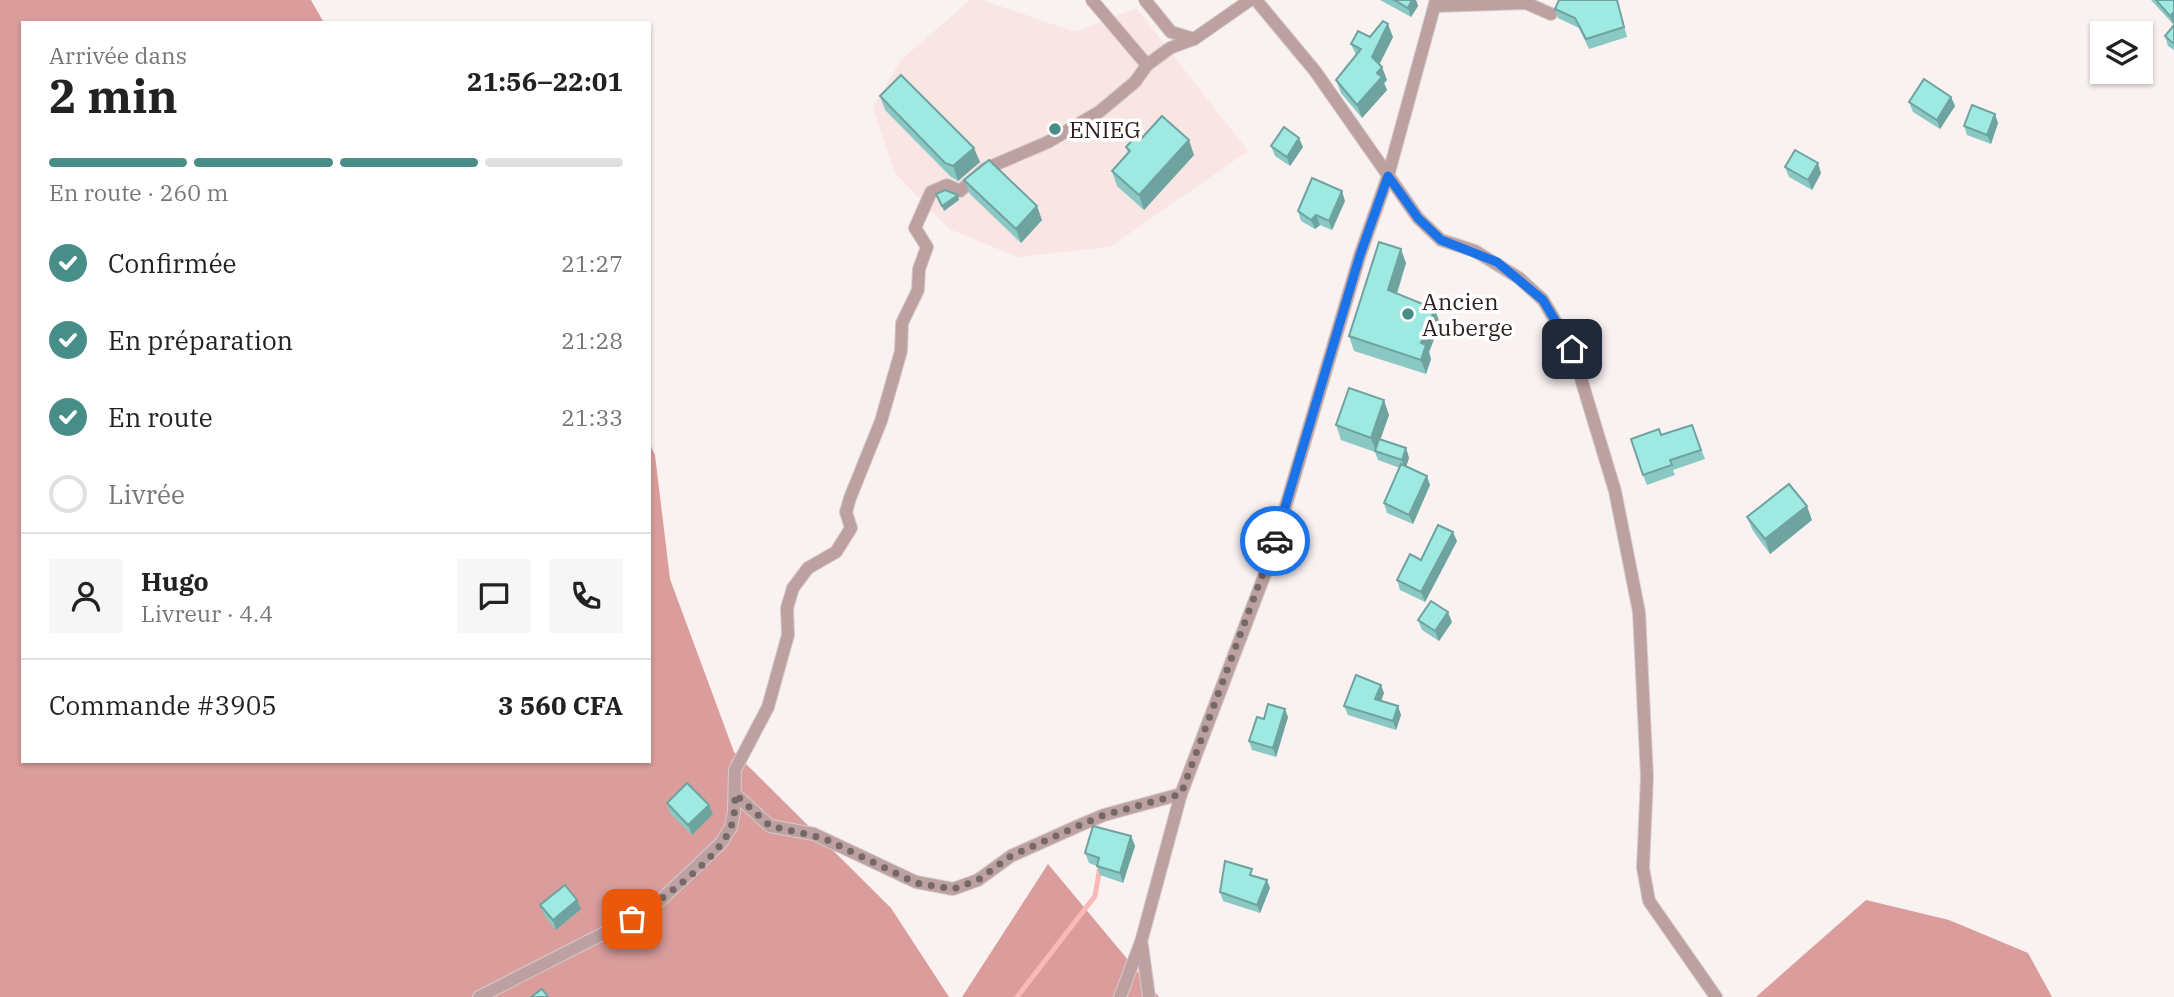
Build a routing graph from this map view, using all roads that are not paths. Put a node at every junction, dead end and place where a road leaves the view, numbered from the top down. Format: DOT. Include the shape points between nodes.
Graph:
graph roads {
  1 [pos="1092,0"];
  2 [pos="1145,0"];
  3 [pos="1256,0"];
  4 [pos="1243,2"];
  5 [pos="1435,3"];
  6 [pos="1551,14"];
  7 [pos="1194,39"];
  8 [pos="1147,65"];
  9 [pos="1388,176"];
  10 [pos="735,794"];
  11 [pos="1181,794"];
  12 [pos="1142,942"];
  13 [pos="479,997"];
  14 [pos="1120,997"];
  15 [pos="1149,997"];
  16 [pos="1716,997"];
  1 -- 8 [label="street"];
  2 -- 7 [label="street" via="1171,32"];
  3 -- 9 [label="street" via="1315,71"];
  4 -- 7 [label="street"];
  5 -- 6 [label="street" via="1526,3"];
  5 -- 9 [label="street"];
  7 -- 8 [label="street" via="1170,48"];
  8 -- 10 [label="street" via="1135,82 1099,112 1048,142 985,169 960,191 947,185 937,187 924,202 915,229 927,247 918,290 902,323 901,351 881,421 846,512 851,528 836,551 808,568 793,588 787,607 788,635 768,707 735,770"];
  9 -- 11 [label="street" via="1342,313 1268,566"];
  9 -- 16 [label="street" via="1418,218 1441,240 1497,262 1543,300 1572,349 1615,491 1639,612 1647,777 1646,891"];
  10 -- 11 [label="street" via="770,826 823,838 916,883 953,889 978,880 1011,856 1104,815"];
  10 -- 13 [label="street" via="731,827 721,843 661,900 593,942"];
  11 -- 12 [label="street"];
  12 -- 14 [label="street"];
  12 -- 15 [label="street"];
}
